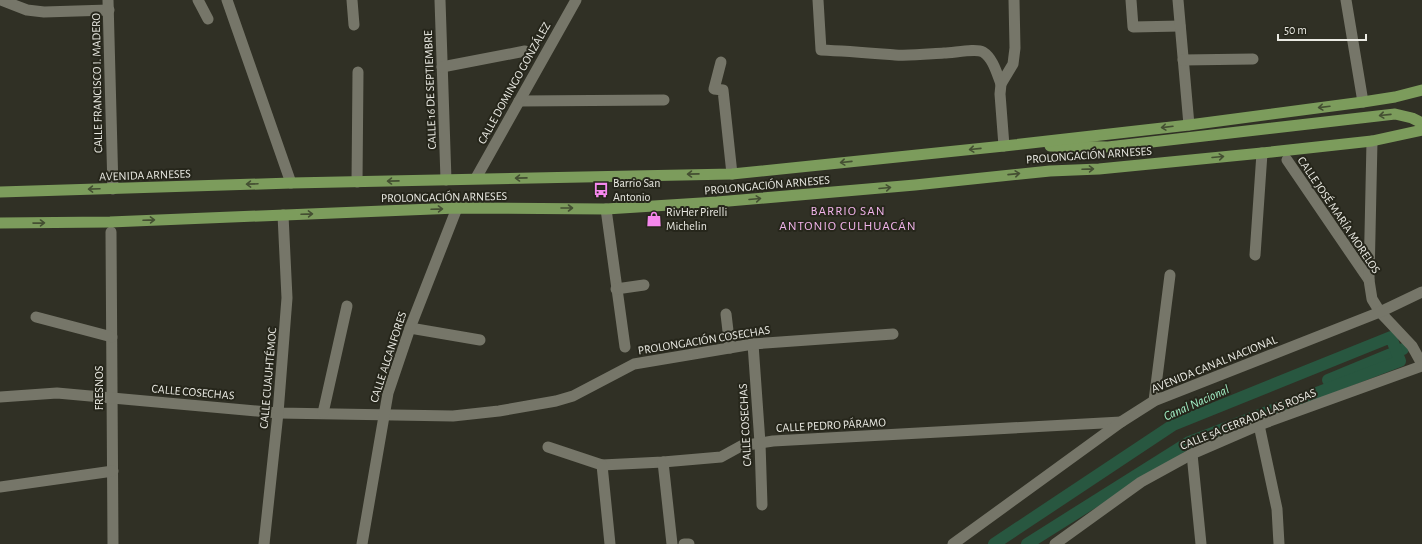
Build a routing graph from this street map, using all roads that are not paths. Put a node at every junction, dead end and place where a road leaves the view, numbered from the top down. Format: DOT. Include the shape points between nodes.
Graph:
graph roads {
  1 [pos="1,0"];
  2 [pos="198,0"];
  3 [pos="227,0"];
  4 [pos="352,0"];
  5 [pos="576,0"];
  6 [pos="818,0"];
  7 [pos="1014,0"];
  8 [pos="1131,0"];
  9 [pos="1178,0"];
  10 [pos="1346,0"];
  11 [pos="442,3"];
  12 [pos="109,5"];
  13 [pos="208,19"];
  14 [pos="354,25"];
  15 [pos="1180,26"];
  16 [pos="525,51"];
  17 [pos="1253,58"];
  18 [pos="1183,60"];
  19 [pos="721,62"];
  20 [pos="442,67"];
  21 [pos="358,72"];
  22 [pos="1001,84"];
  23 [pos="1422,90"];
  24 [pos="664,100"];
  25 [pos="519,101"];
  26 [pos="1363,102"];
  27 [pos="1422,123"];
  28 [pos="1189,125"];
  29 [pos="1422,130"];
  30 [pos="1372,141"];
  31 [pos="1028,143"];
  32 [pos="1004,146"];
  33 [pos="1262,153"];
  34 [pos="1286,160"];
  35 [pos="732,174"];
  36 [pos="476,178"];
  37 [pos="446,180"];
  38 [pos="357,182"];
  39 [pos="291,183"];
  40 [pos="113,189"];
  41 [pos="0,192"];
  42 [pos="457,208"];
  43 [pos="606,209"];
  44 [pos="283,214"];
  45 [pos="0,224"];
  46 [pos="110,227"];
  47 [pos="1255,255"];
  48 [pos="1170,275"];
  49 [pos="1369,280"];
  50 [pos="644,285"];
  51 [pos="616,288"];
  52 [pos="1422,292"];
  53 [pos="348,306"];
  54 [pos="1380,312"];
  55 [pos="726,314"];
  56 [pos="36,317"];
  57 [pos="410,328"];
  58 [pos="893,334"];
  59 [pos="112,338"];
  60 [pos="480,340"];
  61 [pos="753,344"];
  62 [pos="625,347"];
  63 [pos="730,348"];
  64 [pos="1422,365"];
  65 [pos="0,386"];
  66 [pos="2,397"];
  67 [pos="112,398"];
  68 [pos="1154,401"];
  69 [pos="278,413"];
  70 [pos="323,413"];
  71 [pos="384,414"];
  72 [pos="1121,422"];
  73 [pos="1259,425"];
  74 [pos="760,444"];
  75 [pos="548,447"];
  76 [pos="1192,454"];
  77 [pos="663,462"];
  78 [pos="602,465"];
  79 [pos="113,471"];
  80 [pos="0,486"];
  81 [pos="762,505"];
  82 [pos="113,544"];
  83 [pos="264,544"];
  84 [pos="362,544"];
  85 [pos="610,544"];
  86 [pos="672,544"];
  87 [pos="684,544"];
  88 [pos="689,544"];
  89 [pos="953,544"];
  90 [pos="1055,544"];
  91 [pos="1201,544"];
  92 [pos="1279,544"];
  1 -- 12 [label="street" via="27,10 44,12"];
  2 -- 13 [label="street"];
  3 -- 39 [label="street"];
  4 -- 14 [label="street"];
  5 -- 25 [label="street, CALLE DOMINGO GONZÁLEZ"];
  6 -- 22 [label="street" via="821,50 896,55 982,51 994,66"];
  7 -- 22 [label="street" via="1013,64"];
  8 -- 15 [label="street" via="1133,27"];
  9 -- 15 [label="street"];
  10 -- 26 [label="street"];
  11 -- 20 [label="street, CALLE 16 DE SEPTIEMBRE"];
  12 -- 40 [label="street, CALLE FRANCISCO I. MADERO"];
  15 -- 18 [label="street"];
  16 -- 20 [label="street"];
  17 -- 18 [label="street"];
  18 -- 28 [label="street"];
  19 -- 35 [label="street" via="714,89 723,90"];
  20 -- 37 [label="street, CALLE 16 DE SEPTIEMBRE"];
  21 -- 38 [label="street"];
  22 -- 32 [label="street"];
  23 -- 26 [label="main road, PROLONGACIÓN ARNESES"];
  24 -- 25 [label="street"];
  25 -- 36 [label="street, CALLE DOMINGO GONZÁLEZ"];
  26 -- 28 [label="main road, PROLONGACIÓN ARNESES, one-way"];
  27 -- 31 [label="main road, one-way" via="1395,114 1108,147 1065,147"];
  28 -- 31 [label="main road, PROLONGACIÓN ARNESES, one-way"];
  29 -- 30 [label="main road, PROLONGACIÓN ARNESES"];
  30 -- 33 [label="main road, PROLONGACIÓN ARNESES"];
  30 -- 49 [label="street"];
  31 -- 32 [label="main road, PROLONGACIÓN ARNESES"];
  32 -- 35 [label="main road, PROLONGACIÓN ARNESES, one-way"];
  43 -- 33 [label="main road, PROLONGACIÓN ARNESES, one-way" via="725,202 1050,170 1100,169"];
  33 -- 47 [label="street"];
  34 -- 49 [label="street, CALLE JOSÉ MARÍA MORELOS"];
  35 -- 36 [label="main road, PROLONGACIÓN ARNESES, one-way"];
  36 -- 37 [label="main road, PROLONGACIÓN ARNESES"];
  37 -- 38 [label="main road, PROLONGACIÓN ARNESES, one-way"];
  38 -- 39 [label="main road, PROLONGACIÓN ARNESES"];
  39 -- 40 [label="main road, AVENIDA ARNESES, one-way"];
  40 -- 41 [label="main road, AVENIDA ARNESES, one-way"];
  42 -- 43 [label="main road, PROLONGACIÓN ARNESES, one-way"];
  44 -- 42 [label="main road, PROLONGACIÓN ARNESES, one-way"];
  42 -- 57 [label="street, CALLE ALCANFORES"];
  43 -- 51 [label="street"];
  46 -- 44 [label="main road, PROLONGACIÓN ARNESES, one-way"];
  44 -- 69 [label="street, CALLE CUAUHTÉMOC" via="287,298"];
  45 -- 46 [label="main road, one-way"];
  46 -- 59 [label="street, FRESNOS"];
  48 -- 68 [label="street"];
  49 -- 54 [label="street, CALLE JOSÉ MARÍA MORELOS" via="1372,299"];
  50 -- 51 [label="street"];
  51 -- 62 [label="street"];
  52 -- 54 [label="street, AVENIDA CANAL NACIONAL"];
  53 -- 70 [label="street"];
  54 -- 64 [label="street, CALLE JOSÉ MARÍA MORELOS" via="1412,346"];
  54 -- 68 [label="street, AVENIDA CANAL NACIONAL"];
  55 -- 63 [label="street"];
  56 -- 59 [label="street"];
  57 -- 60 [label="street"];
  57 -- 71 [label="street, CALLE ALCANFORES" via="388,393"];
  58 -- 61 [label="street, PROLONGACIÓN COSECHAS"];
  59 -- 67 [label="street, FRESNOS"];
  61 -- 63 [label="street, PROLONGACIÓN COSECHAS"];
  61 -- 74 [label="street, CALLE COSECHAS"];
  63 -- 71 [label="street, PROLONGACIÓN COSECHAS" via="634,364 573,396 556,401 452,416"];
  64 -- 73 [label="street, CALLE 5A CERRADA LAS ROSAS"];
  65 -- 66 [label="street"];
  66 -- 67 [label="street, CALLE COSECHAS" via="57,393"];
  67 -- 69 [label="street, CALLE COSECHAS"];
  67 -- 79 [label="street, FRESNOS"];
  68 -- 72 [label="street, AVENIDA CANAL NACIONAL"];
  69 -- 70 [label="street, CALLE COSECHAS"];
  69 -- 83 [label="street, CALLE CUAUHTÉMOC"];
  70 -- 71 [label="street, CALLE COSECHAS"];
  71 -- 84 [label="street, CALLE ALCANFORES"];
  72 -- 74 [label="street, CALLE PEDRO PÁRAMO"];
  72 -- 89 [label="street, AVENIDA CANAL NACIONAL"];
  73 -- 76 [label="street, CALLE 5A CERRADA LAS ROSAS"];
  73 -- 92 [label="street" via="1277,509"];
  74 -- 77 [label="street, CALLE PEDRO PÁRAMO" via="741,446 721,457"];
  74 -- 81 [label="street, CALLE COSECHAS"];
  75 -- 78 [label="street, CALLE PEDRO PÁRAMO"];
  76 -- 90 [label="street, CALLE 5A CERRADA LAS ROSAS" via="1141,482"];
  76 -- 91 [label="street"];
  77 -- 78 [label="street, CALLE PEDRO PÁRAMO"];
  77 -- 86 [label="street"];
  78 -- 85 [label="street"];
  79 -- 80 [label="street"];
  79 -- 82 [label="street, FRESNOS"];
  87 -- 88 [label="street"];
}
